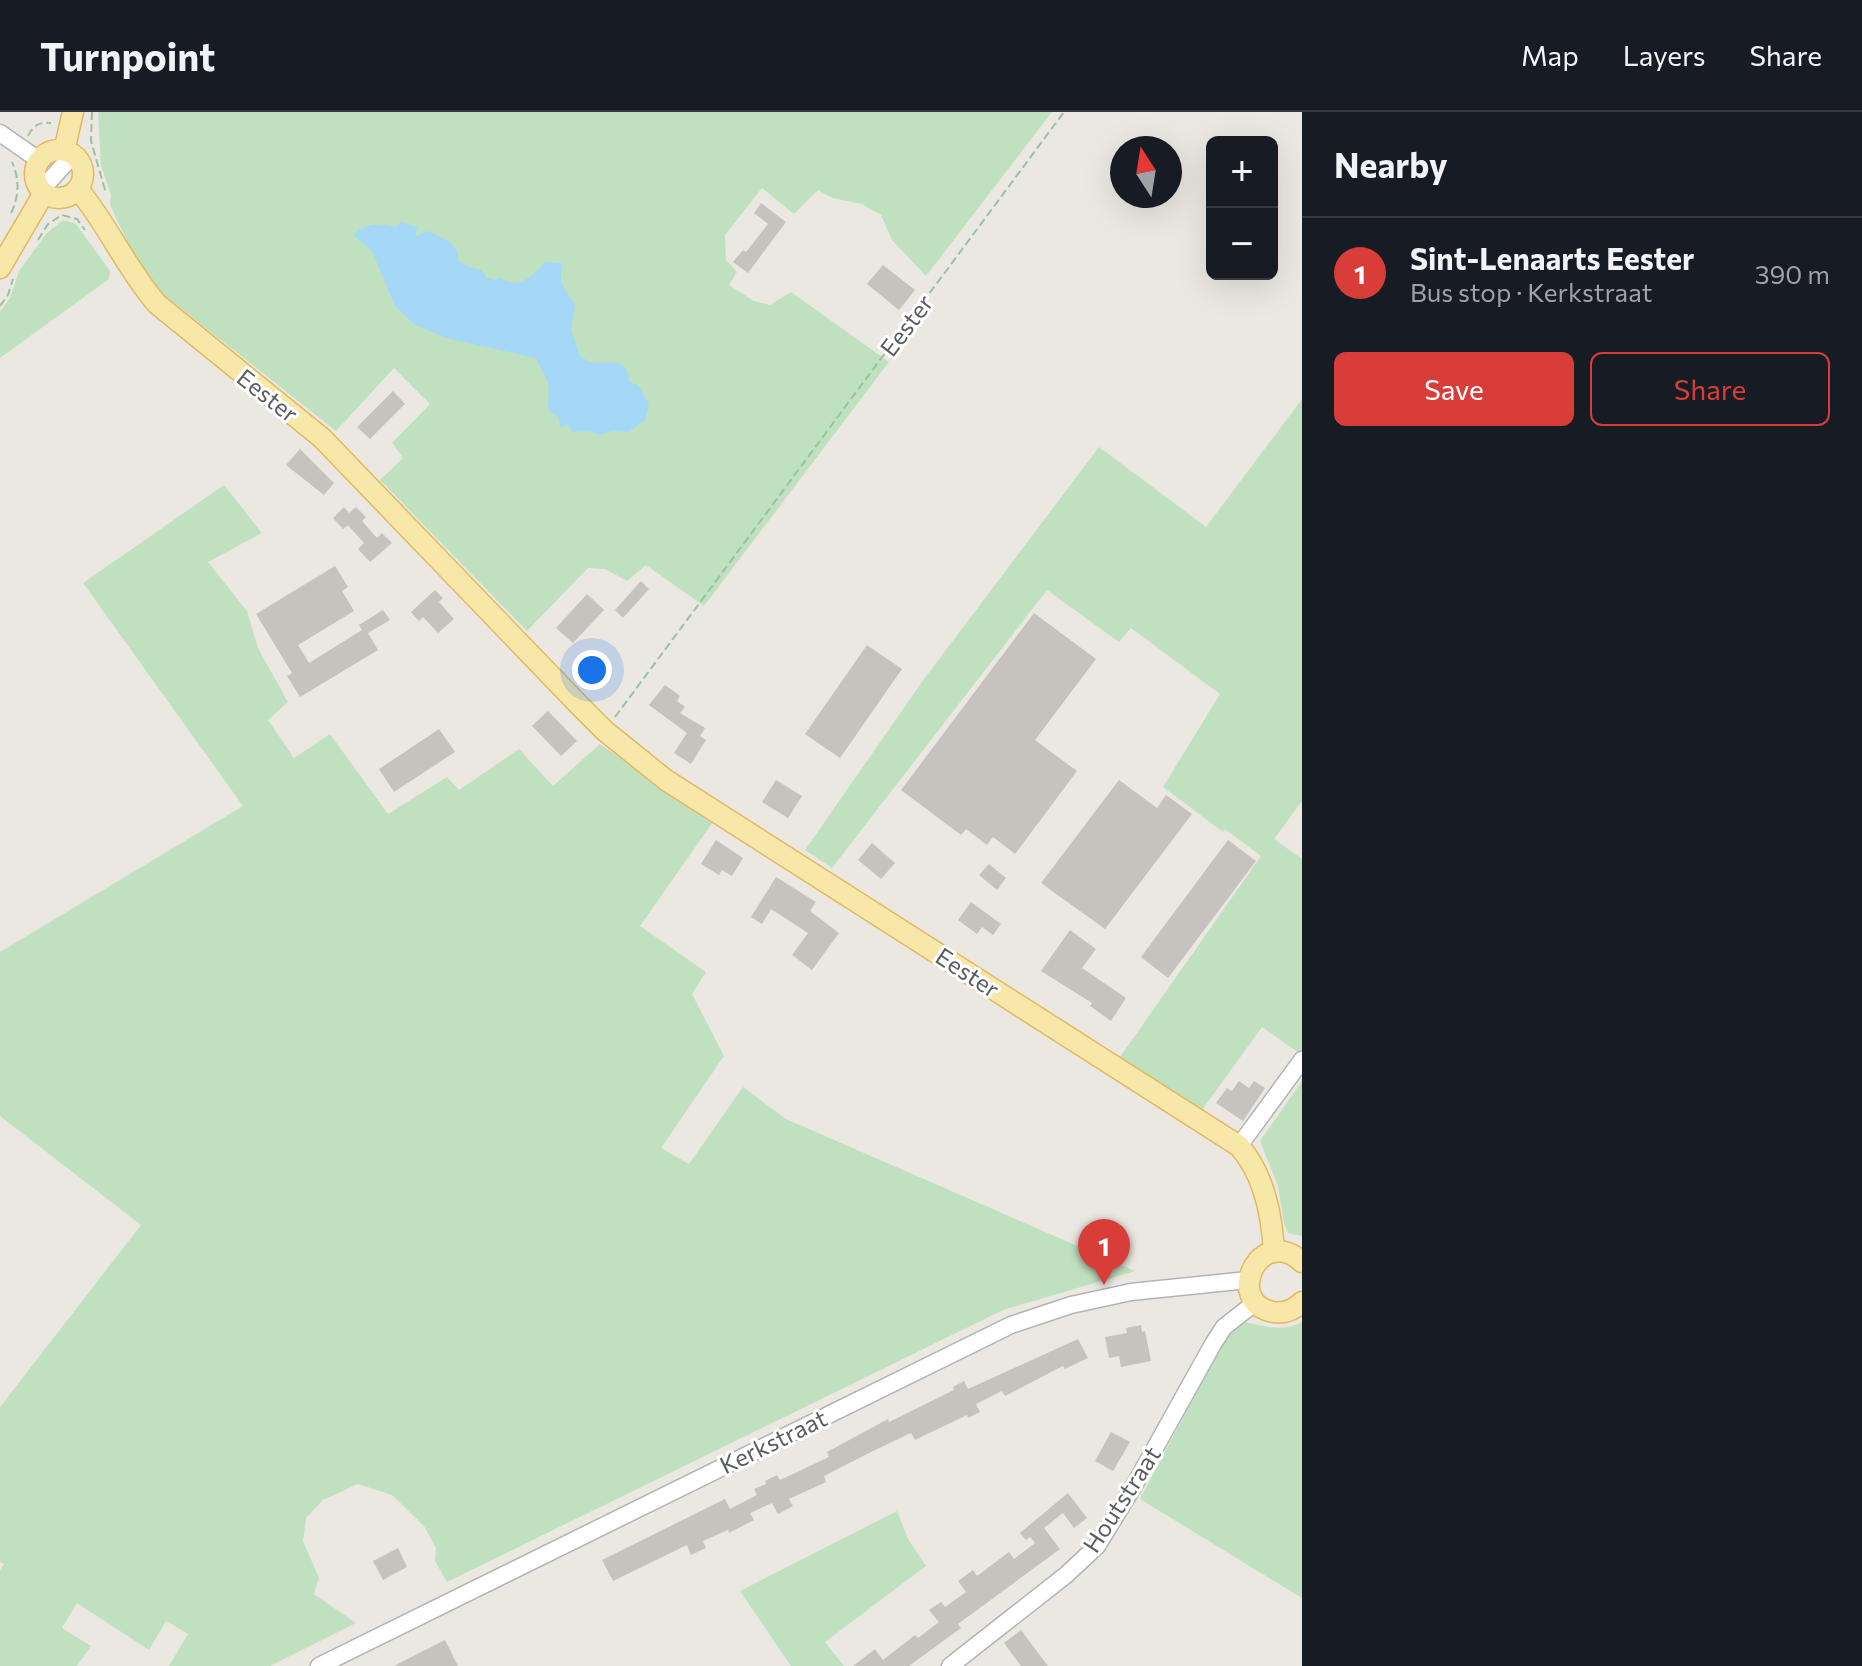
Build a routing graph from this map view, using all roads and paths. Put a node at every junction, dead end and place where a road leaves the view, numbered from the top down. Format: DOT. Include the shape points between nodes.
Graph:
graph roads {
  1 [pos="92,112"];
  2 [pos="1064,112"];
  3 [pos="72,120"];
  4 [pos="0,133"];
  5 [pos="90,134"];
  6 [pos="20,147"];
  7 [pos="69,153"];
  8 [pos="39,160"];
  9 [pos="78,189"];
  10 [pos="43,192"];
  11 [pos="17,202"];
  12 [pos="84,213"];
  13 [pos="48,224"];
  14 [pos="0,268"];
  15 [pos="605,731"];
  16 [pos="1302,1060"];
  17 [pos="1239,1146"];
  18 [pos="1274,1252"];
  19 [pos="1302,1262"];
  20 [pos="1248,1280"];
  21 [pos="1256,1302"];
  22 [pos="1302,1302"];
  23 [pos="319,1666"];
  24 [pos="950,1666"];
  1 -- 5 [label="path"];
  2 -- 15 [label="path, Eester"];
  3 -- 5 [label="path"];
  3 -- 6 [label="path" via="40,122"];
  3 -- 7 [label="main road"];
  4 -- 6 [label="street"];
  5 -- 12 [label="path" via="105,190"];
  6 -- 8 [label="street"];
  6 -- 11 [label="path" via="12,161"];
  7 -- 8 [label="main road" via="55,151"];
  7 -- 9 [label="main road" via="83,174"];
  7 -- 10 [label="street"];
  8 -- 10 [label="main road" via="35,174"];
  9 -- 10 [label="main road" via="66,197"];
  9 -- 12 [label="main road, Eester"];
  10 -- 14 [label="main road"];
  12 -- 13 [label="path" via="62,215"];
  12 -- 15 [label="main road, Eester" via="105,224 157,304 322,438"];
  15 -- 17 [label="main road, Eester" via="666,780"];
  16 -- 17 [label="street"];
  17 -- 18 [label="main road, Eester" via="1262,1185"];
  18 -- 19 [label="main road"];
  18 -- 20 [label="main road" via="1259,1259"];
  20 -- 21 [label="main road"];
  20 -- 23 [label="street, Kerkstraat" via="1131,1292 1011,1325"];
  21 -- 22 [label="main road" via="1281,1313"];
  21 -- 24 [label="street, Houtstraat" via="1224,1327 1097,1546"];
}
